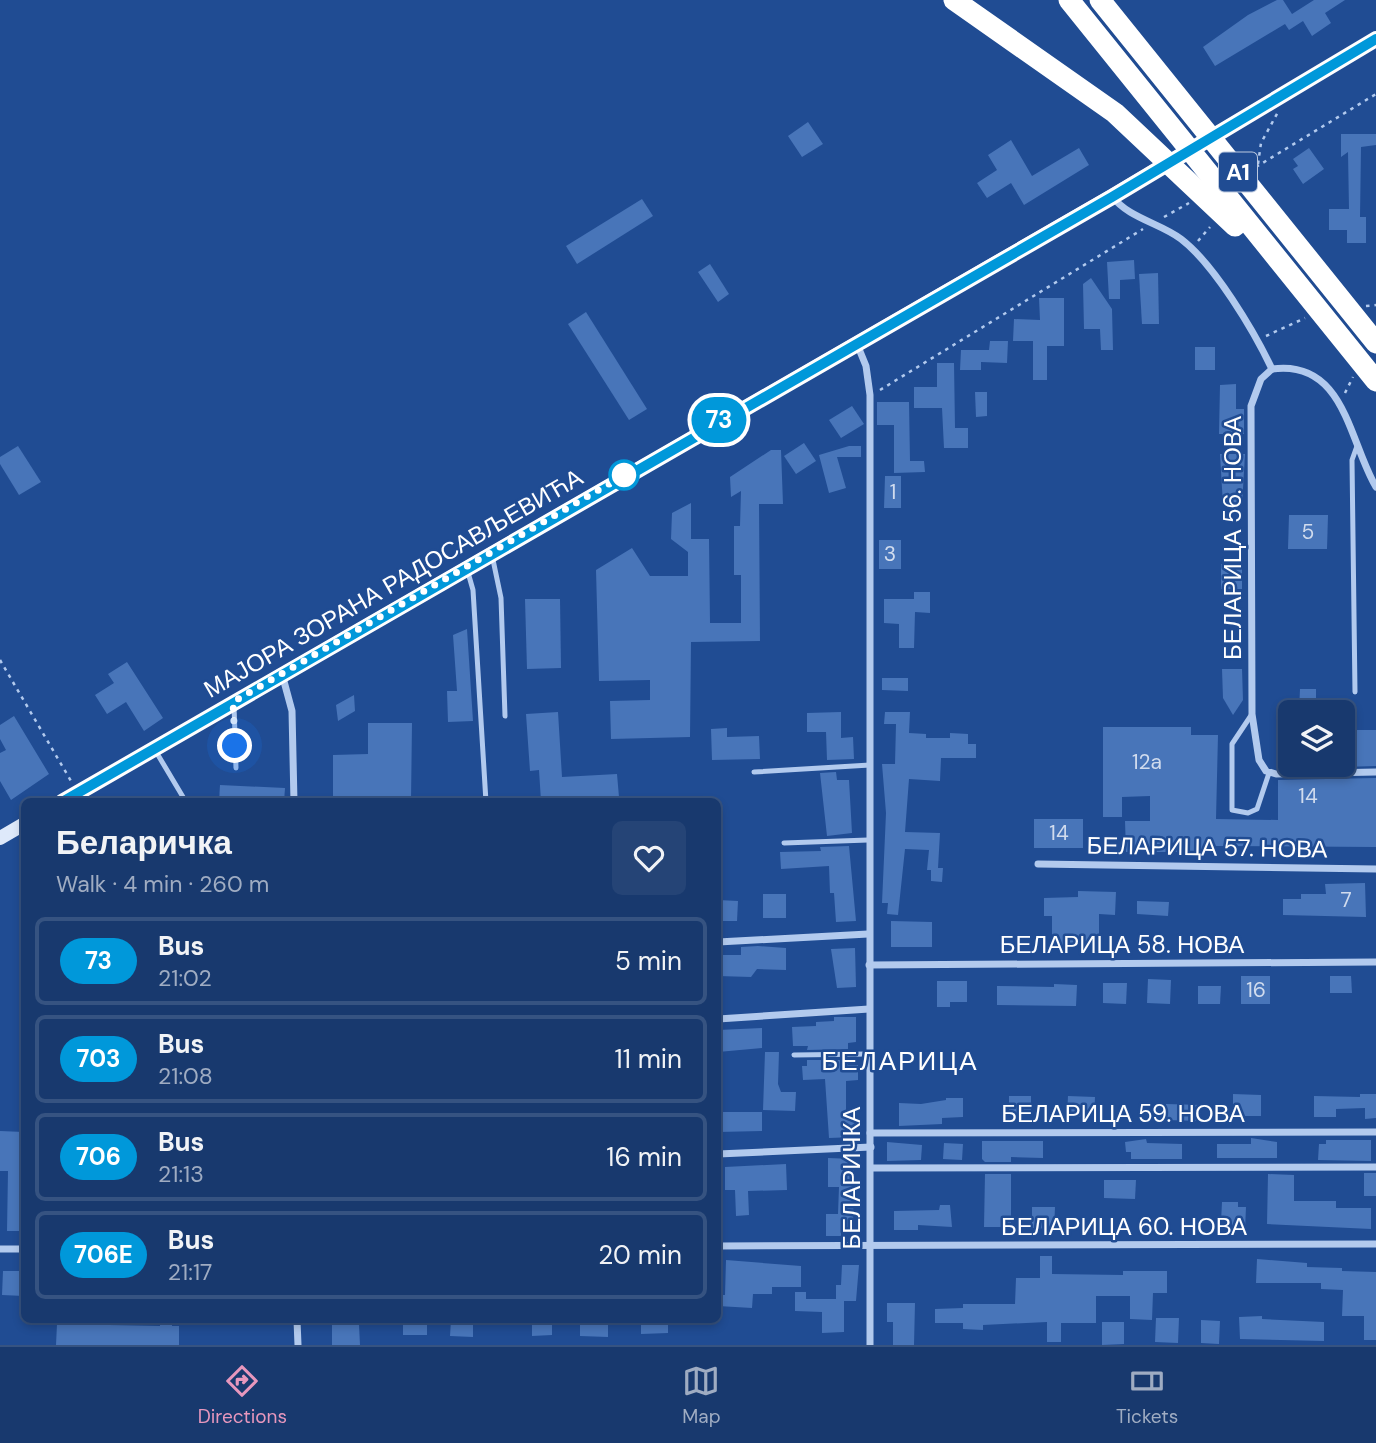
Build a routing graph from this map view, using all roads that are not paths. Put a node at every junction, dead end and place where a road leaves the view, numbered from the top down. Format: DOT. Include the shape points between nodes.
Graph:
graph roads {
  1 [pos="954,0"];
  2 [pos="1069,0"];
  3 [pos="1100,0"];
  4 [pos="1376,39"];
  5 [pos="1112,197"];
  6 [pos="1314,313"];
  7 [pos="856,342"];
  8 [pos="1376,343"];
  9 [pos="1272,369"];
  10 [pos="1376,381"];
  11 [pos="1357,446"];
  12 [pos="1376,486"];
  13 [pos="491,552"];
  14 [pos="466,566"];
  15 [pos="282,674"];
  16 [pos="1355,692"];
  17 [pos="233,702"];
  18 [pos="1252,714"];
  19 [pos="505,716"];
  20 [pos="153,748"];
  21 [pos="870,765"];
  22 [pos="236,768"];
  23 [pos="754,772"];
  24 [pos="1376,772"];
  25 [pos="1269,773"];
  26 [pos="69,798"];
  27 [pos="184,798"];
  28 [pos="294,798"];
  29 [pos="486,798"];
  30 [pos="21,826"];
  31 [pos="0,838"];
  32 [pos="868,841"];
  33 [pos="784,843"];
  34 [pos="1038,863"];
  35 [pos="1376,869"];
  36 [pos="868,934"];
  37 [pos="721,942"];
  38 [pos="1376,962"];
  39 [pos="869,965"];
  40 [pos="869,1009"];
  41 [pos="721,1018"];
  42 [pos="870,1054"];
  43 [pos="794,1055"];
  44 [pos="1376,1132"];
  45 [pos="870,1133"];
  46 [pos="871,1147"];
  47 [pos="721,1154"];
  48 [pos="1376,1167"];
  49 [pos="871,1168"];
  50 [pos="1376,1244"];
  51 [pos="721,1246"];
  52 [pos="871,1246"];
  53 [pos="0,1249"];
  54 [pos="21,1249"];
  55 [pos="297,1323"];
  56 [pos="298,1345"];
  57 [pos="870,1345"];
  1 -- 6 [label="highway" via="1115,113 1195,186"];
  2 -- 6 [label="highway, A1"];
  3 -- 8 [label="highway, A1"];
  4 -- 5 [label="main road, МАЈОРА ЗОРАНА РАДОСАВЉЕВИЋА"];
  5 -- 7 [label="main road, МАЈОРА ЗОРАНА РАДОСАВЉЕВИЋА"];
  5 -- 9 [label="street" via="1200,256"];
  6 -- 10 [label="highway, A1"];
  7 -- 13 [label="main road, МАЈОРА ЗОРАНА РАДОСАВЉЕВИЋА"];
  7 -- 21 [label="street, БЕЛАРИЧКА" via="866,366 870,395"];
  9 -- 11 [label="street" via="1304,373 1328,388 1346,410"];
  9 -- 18 [label="street, БЕЛАРИЦА 56. НОВА" via="1261,379 1251,406"];
  11 -- 12 [label="street"];
  11 -- 16 [label="lane" via="1352,460"];
  13 -- 14 [label="main road, МАЈОРА ЗОРАНА РАДОСАВЉЕВИЋА"];
  13 -- 19 [label="lane" via="500,590"];
  14 -- 15 [label="main road, МАЈОРА ЗОРАНА РАДОСАВЉЕВИЋА"];
  14 -- 29 [label="lane" via="473,590"];
  15 -- 17 [label="main road, МАЈОРА ЗОРАНА РАДОСАВЉЕВИЋА"];
  15 -- 28 [label="street" via="292,711"];
  17 -- 20 [label="main road, МАЈОРА ЗОРАНА РАДОСАВЉЕВИЋА"];
  17 -- 22 [label="lane"];
  18 -- 25 [label="street, БЕЛАРИЦА 56. НОВА" via="1259,760"];
  18 -- 25 [label="lane" via="1232,744 1232,810 1248,813 1257,809"];
  20 -- 26 [label="main road, МАЈОРА ЗОРАНА РАДОСАВЉЕВИЋА"];
  20 -- 27 [label="lane"];
  21 -- 23 [label="lane"];
  21 -- 32 [label="street, БЕЛАРИЧКА"];
  24 -- 25 [label="street"];
  30 -- 31 [label="main road"];
  32 -- 33 [label="lane"];
  32 -- 36 [label="street, БЕЛАРИЧКА"];
  34 -- 35 [label="street, БЕЛАРИЦА 57. НОВА"];
  36 -- 37 [label="street"];
  36 -- 39 [label="street, БЕЛАРИЧКА"];
  38 -- 39 [label="street, БЕЛАРИЦА 58. НОВА"];
  39 -- 40 [label="street, БЕЛАРИЧКА"];
  40 -- 41 [label="street"];
  40 -- 42 [label="street, БЕЛАРИЧКА"];
  42 -- 43 [label="lane"];
  42 -- 45 [label="street, БЕЛАРИЧКА"];
  44 -- 45 [label="street, БЕЛАРИЦА 59. НОВА"];
  45 -- 46 [label="street, БЕЛАРИЧКА"];
  46 -- 47 [label="street"];
  46 -- 49 [label="street, БЕЛАРИЧКА"];
  48 -- 49 [label="street"];
  49 -- 52 [label="street, БЕЛАРИЧКА"];
  50 -- 52 [label="street, БЕЛАРИЦА 60. НОВА"];
  51 -- 52 [label="street, БЕЛАРИЦА 60. НОВА"];
  52 -- 57 [label="street, БЕЛАРИЧКА"];
  53 -- 54 [label="street"];
  55 -- 56 [label="street"];
}
